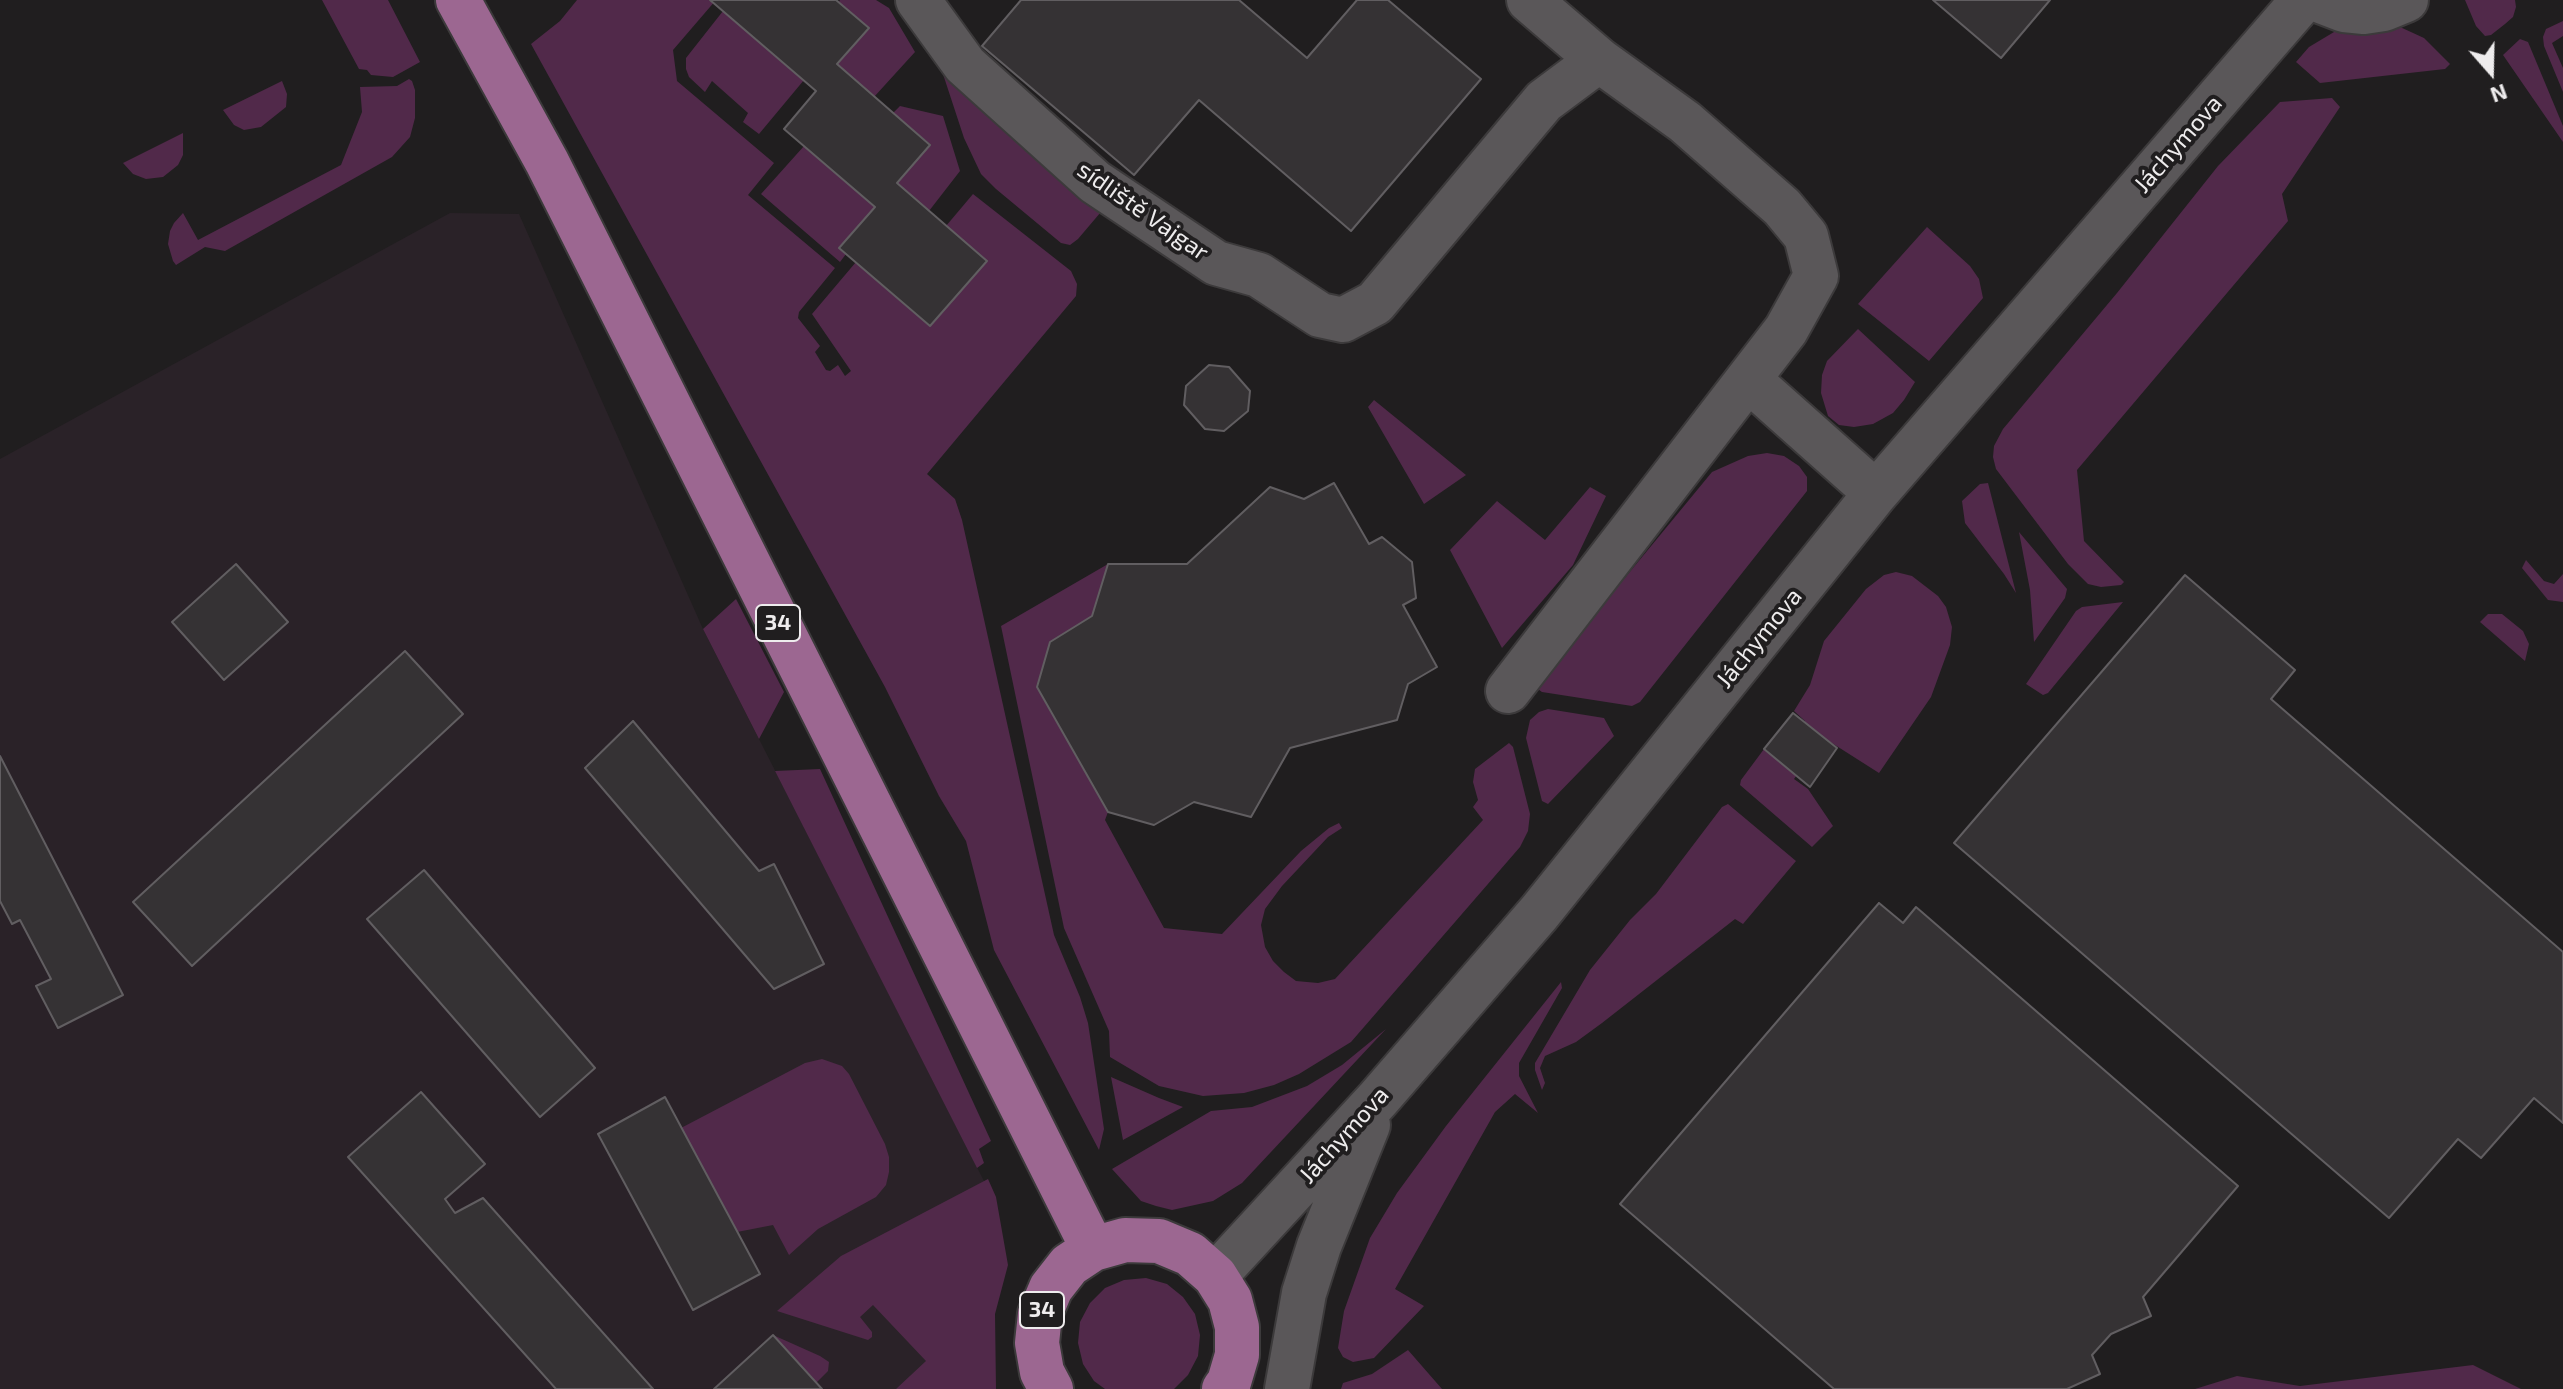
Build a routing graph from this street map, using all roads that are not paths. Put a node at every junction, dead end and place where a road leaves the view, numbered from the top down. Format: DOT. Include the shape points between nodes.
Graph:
graph roads {
  1 [pos="458,0"];
  2 [pos="918,0"];
  3 [pos="1529,0"];
  4 [pos="2303,0"];
  5 [pos="2318,0"];
  6 [pos="2406,0"];
  7 [pos="1599,60"];
  8 [pos="1749,380"];
  9 [pos="1876,493"];
  10 [pos="1508,691"];
  11 [pos="1378,1099"];
  12 [pos="1093,1249"];
  13 [pos="1215,1276"];
  14 [pos="1051,1389"];
  15 [pos="1224,1389"];
  16 [pos="1287,1389"];
  1 -- 12 [label="main road, 34" via="547,162"];
  2 -- 7 [label="street, sídliště Vajgar" via="965,65 1095,182 1216,263 1259,275 1320,315 1343,320 1375,303 1544,101"];
  3 -- 7 [label="street"];
  4 -- 9 [label="street, Jáchymova"];
  5 -- 6 [label="street" via="2364,12"];
  7 -- 8 [label="street" via="1685,122 1782,207 1806,236 1816,276 1786,330"];
  8 -- 9 [label="street"];
  8 -- 10 [label="street"];
  9 -- 11 [label="street, Jáchymova" via="1568,877"];
  11 -- 13 [label="street, Jáchymova"];
  11 -- 16 [label="street" via="1311,1269"];
  12 -- 13 [label="main road, 34" via="1125,1240 1159,1241 1190,1254"];
  12 -- 14 [label="main road, 34" via="1069,1265 1040,1314 1037,1343"];
  13 -- 15 [label="main road, 34" via="1230,1300 1237,1327 1237,1355"];
}
